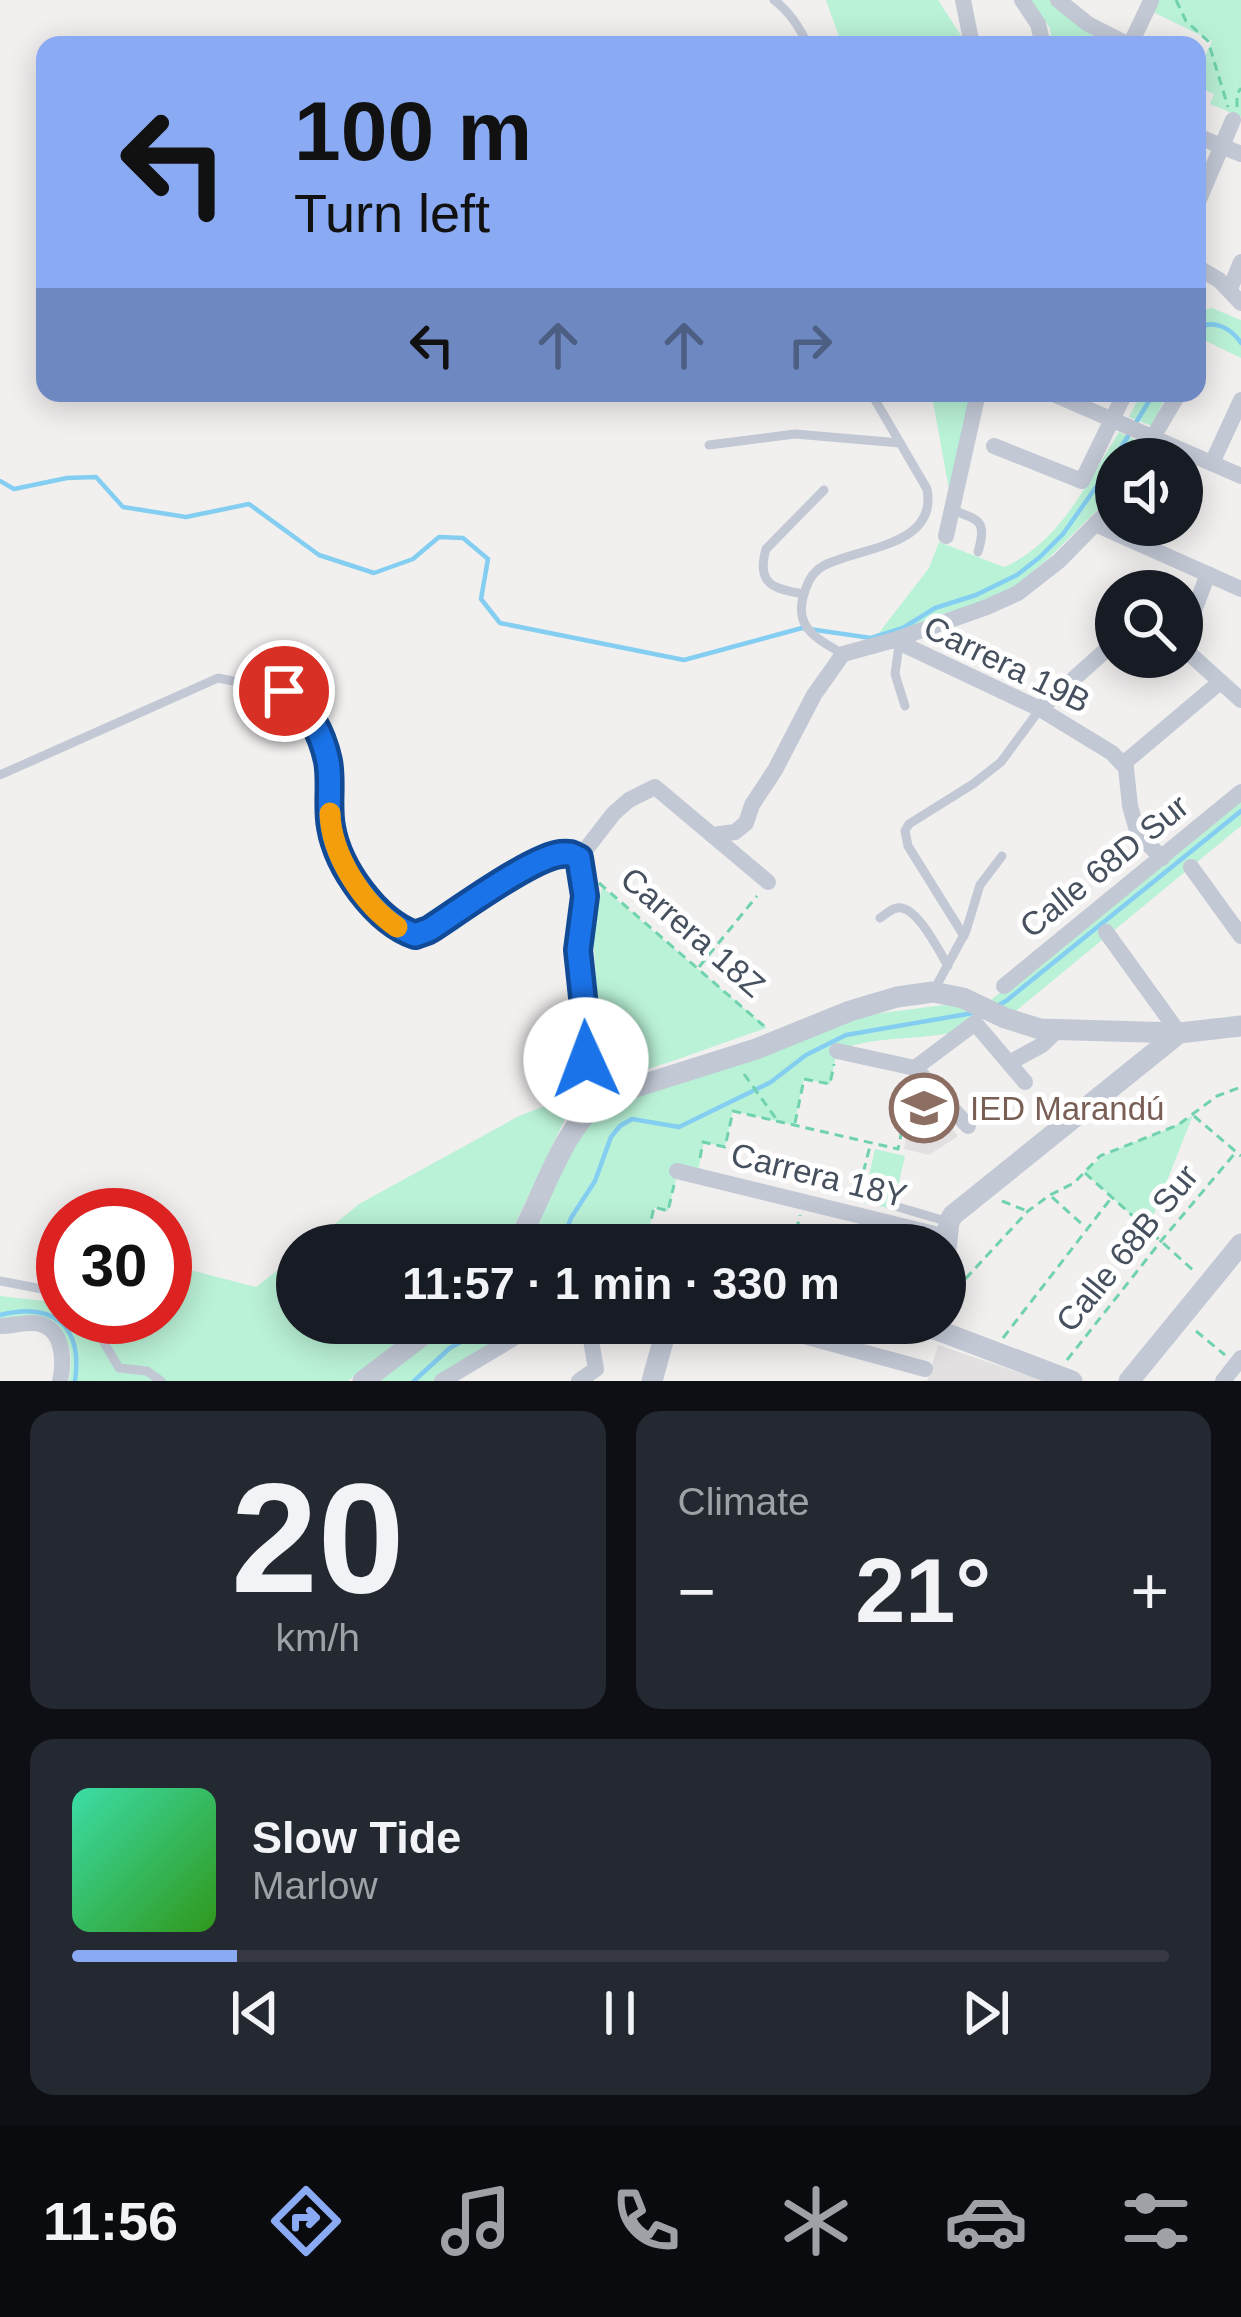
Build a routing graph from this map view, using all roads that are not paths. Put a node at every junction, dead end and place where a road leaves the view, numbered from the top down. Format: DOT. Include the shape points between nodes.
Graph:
graph roads {
  1 [pos="774,0"];
  2 [pos="948,0"];
  3 [pos="963,0"];
  4 [pos="1022,0"];
  5 [pos="1058,0"];
  6 [pos="1151,1"];
  7 [pos="1076,7"];
  8 [pos="802,36"];
  9 [pos="969,36"];
  10 [pos="970,36"];
  11 [pos="1041,36"];
  12 [pos="1117,36"];
  13 [pos="1134,36"];
  14 [pos="1233,120"];
  15 [pos="1206,140"];
  16 [pos="1222,146"];
  17 [pos="1241,154"];
  18 [pos="1206,183"];
  19 [pos="1241,262"];
  20 [pos="1206,274"];
  21 [pos="1235,296"];
  22 [pos="1241,400"];
  23 [pos="876,402"];
  24 [pos="976,402"];
  25 [pos="1072,402"];
  26 [pos="1128,402"];
  27 [pos="1168,402"];
  28 [pos="1133,429"];
  29 [pos="1135,438"];
  30 [pos="901,443"];
  31 [pos="709,445"];
  32 [pos="994,446"];
  33 [pos="1212,463"];
  34 [pos="1241,476"];
  35 [pos="824,490"];
  36 [pos="952,510"];
  37 [pos="1095,524"];
  38 [pos="946,536"];
  39 [pos="1145,546"];
  40 [pos="978,553"];
  41 [pos="1208,574"];
  42 [pos="1203,588"];
  43 [pos="1241,589"];
  44 [pos="804,594"];
  45 [pos="897,643"];
  46 [pos="843,654"];
  47 [pos="1095,660"];
  48 [pos="1203,667"];
  49 [pos="1219,683"];
  50 [pos="1241,700"];
  51 [pos="905,706"];
  52 [pos="1040,709"];
  53 [pos="1124,764"];
  54 [pos="0,775"];
  55 [pos="1241,792"];
  56 [pos="712,835"];
  57 [pos="1002,856"];
  58 [pos="579,858"];
  59 [pos="1162,858"];
  60 [pos="1191,867"];
  61 [pos="768,882"];
  62 [pos="880,917"];
  63 [pos="1106,932"];
  64 [pos="964,936"];
  65 [pos="1241,936"];
  66 [pos="948,966"];
  67 [pos="1004,986"];
  68 [pos="933,992"];
  69 [pos="1241,1026"];
  70 [pos="1059,1029"];
  71 [pos="1179,1033"];
  72 [pos="837,1051"];
  73 [pos="1010,1064"];
  74 [pos="915,1067"];
  75 [pos="1025,1082"];
  76 [pos="595,1104"];
  77 [pos="968,1126"];
  78 [pos="677,1171"];
  79 [pos="898,1207"];
  80 [pos="526,1224"];
  81 [pos="892,1224"];
  82 [pos="925,1224"];
  83 [pos="957,1224"];
  84 [pos="1241,1244"];
  85 [pos="0,1281"];
  86 [pos="36,1288"];
  87 [pos="0,1326"];
  88 [pos="966,1339"];
  89 [pos="104,1344"];
  90 [pos="411,1344"];
  91 [pos="503,1344"];
  92 [pos="592,1344"];
  93 [pos="662,1344"];
  94 [pos="833,1344"];
  95 [pos="1239,1361"];
  96 [pos="925,1369"];
  97 [pos="1064,1378"];
  98 [pos="60,1381"];
  99 [pos="161,1381"];
  100 [pos="363,1381"];
  101 [pos="442,1381"];
  102 [pos="579,1381"];
  103 [pos="652,1381"];
  104 [pos="1129,1381"];
  105 [pos="1223,1381"];
  1 -- 8 [label="lane"];
  2 -- 9 [label="street"];
  3 -- 10 [label="street"];
  4 -- 11 [label="street"];
  5 -- 7 [label="street"];
  6 -- 13 [label="street"];
  7 -- 12 [label="street"];
  14 -- 16 [label="street"];
  15 -- 16 [label="street"];
  16 -- 17 [label="street"];
  16 -- 18 [label="street"];
  19 -- 21 [label="street"];
  20 -- 21 [label="street"];
  22 -- 33 [label="street"];
  23 -- 30 [label="lane"];
  24 -- 36 [label="street"];
  25 -- 28 [label="street"];
  26 -- 28 [label="street"];
  27 -- 28 [label="street"];
  28 -- 29 [label="street"];
  28 -- 32 [label="street" via="1082,481"];
  28 -- 33 [label="street"];
  30 -- 31 [label="lane" via="795,434"];
  30 -- 44 [label="lane" via="927,489 925,518 907,537 824,566"];
  33 -- 34 [label="street"];
  35 -- 44 [label="lane" via="763,559 769,584"];
  36 -- 38 [label="street"];
  36 -- 40 [label="lane" via="982,525"];
  37 -- 45 [label="street" via="1018,593"];
  39 -- 41 [label="street"];
  41 -- 42 [label="street"];
  41 -- 43 [label="street"];
  44 -- 46 [label="lane" via="803,622"];
  45 -- 46 [label="street"];
  45 -- 51 [label="lane"];
  45 -- 52 [label="street, Carrera 19B"];
  46 -- 56 [label="street" via="746,823"];
  47 -- 52 [label="street"];
  48 -- 49 [label="street"];
  49 -- 50 [label="street"];
  49 -- 53 [label="street"];
  52 -- 53 [label="street, Carrera 19B"];
  52 -- 64 [label="lane" via="1000,762 905,831"];
  53 -- 59 [label="street" via="1136,827"];
  54 -- 58 [label="lane" via="218,678 284,691 303,703 328,761 338,853 375,910 400,930 429,930 557,854"];
  55 -- 59 [label="street, Calle 68D Sur"];
  56 -- 58 [label="street" via="655,787 614,813"];
  56 -- 61 [label="street"];
  57 -- 64 [label="lane" via="980,886"];
  58 -- 76 [label="street" via="585,896 578,950"];
  59 -- 67 [label="street, Calle 68D Sur"];
  60 -- 65 [label="street"];
  62 -- 66 [label="lane" via="907,909"];
  63 -- 71 [label="street"];
  64 -- 66 [label="lane"];
  66 -- 68 [label="lane"];
  68 -- 70 [label="street"];
  68 -- 76 [label="street" via="850,1010"];
  69 -- 71 [label="street"];
  70 -- 71 [label="street"];
  70 -- 73 [label="street"];
  71 -- 83 [label="street" via="979,1192"];
  72 -- 74 [label="street"];
  73 -- 74 [label="street" via="975,1023"];
  73 -- 75 [label="street"];
  74 -- 77 [label="street"];
  76 -- 80 [label="street"];
  78 -- 81 [label="street, Carrera 18Y"];
  79 -- 82 [label="lane"];
  84 -- 104 [label="street"];
  85 -- 86 [label="lane"];
  87 -- 98 [label="street" via="49,1328 63,1352"];
  88 -- 97 [label="street"];
  89 -- 99 [label="lane" via="118,1368"];
  90 -- 100 [label="street"];
  91 -- 101 [label="street"];
  92 -- 102 [label="street" via="596,1369"];
  93 -- 103 [label="street"];
  94 -- 96 [label="street"];
  95 -- 105 [label="street"];
}
